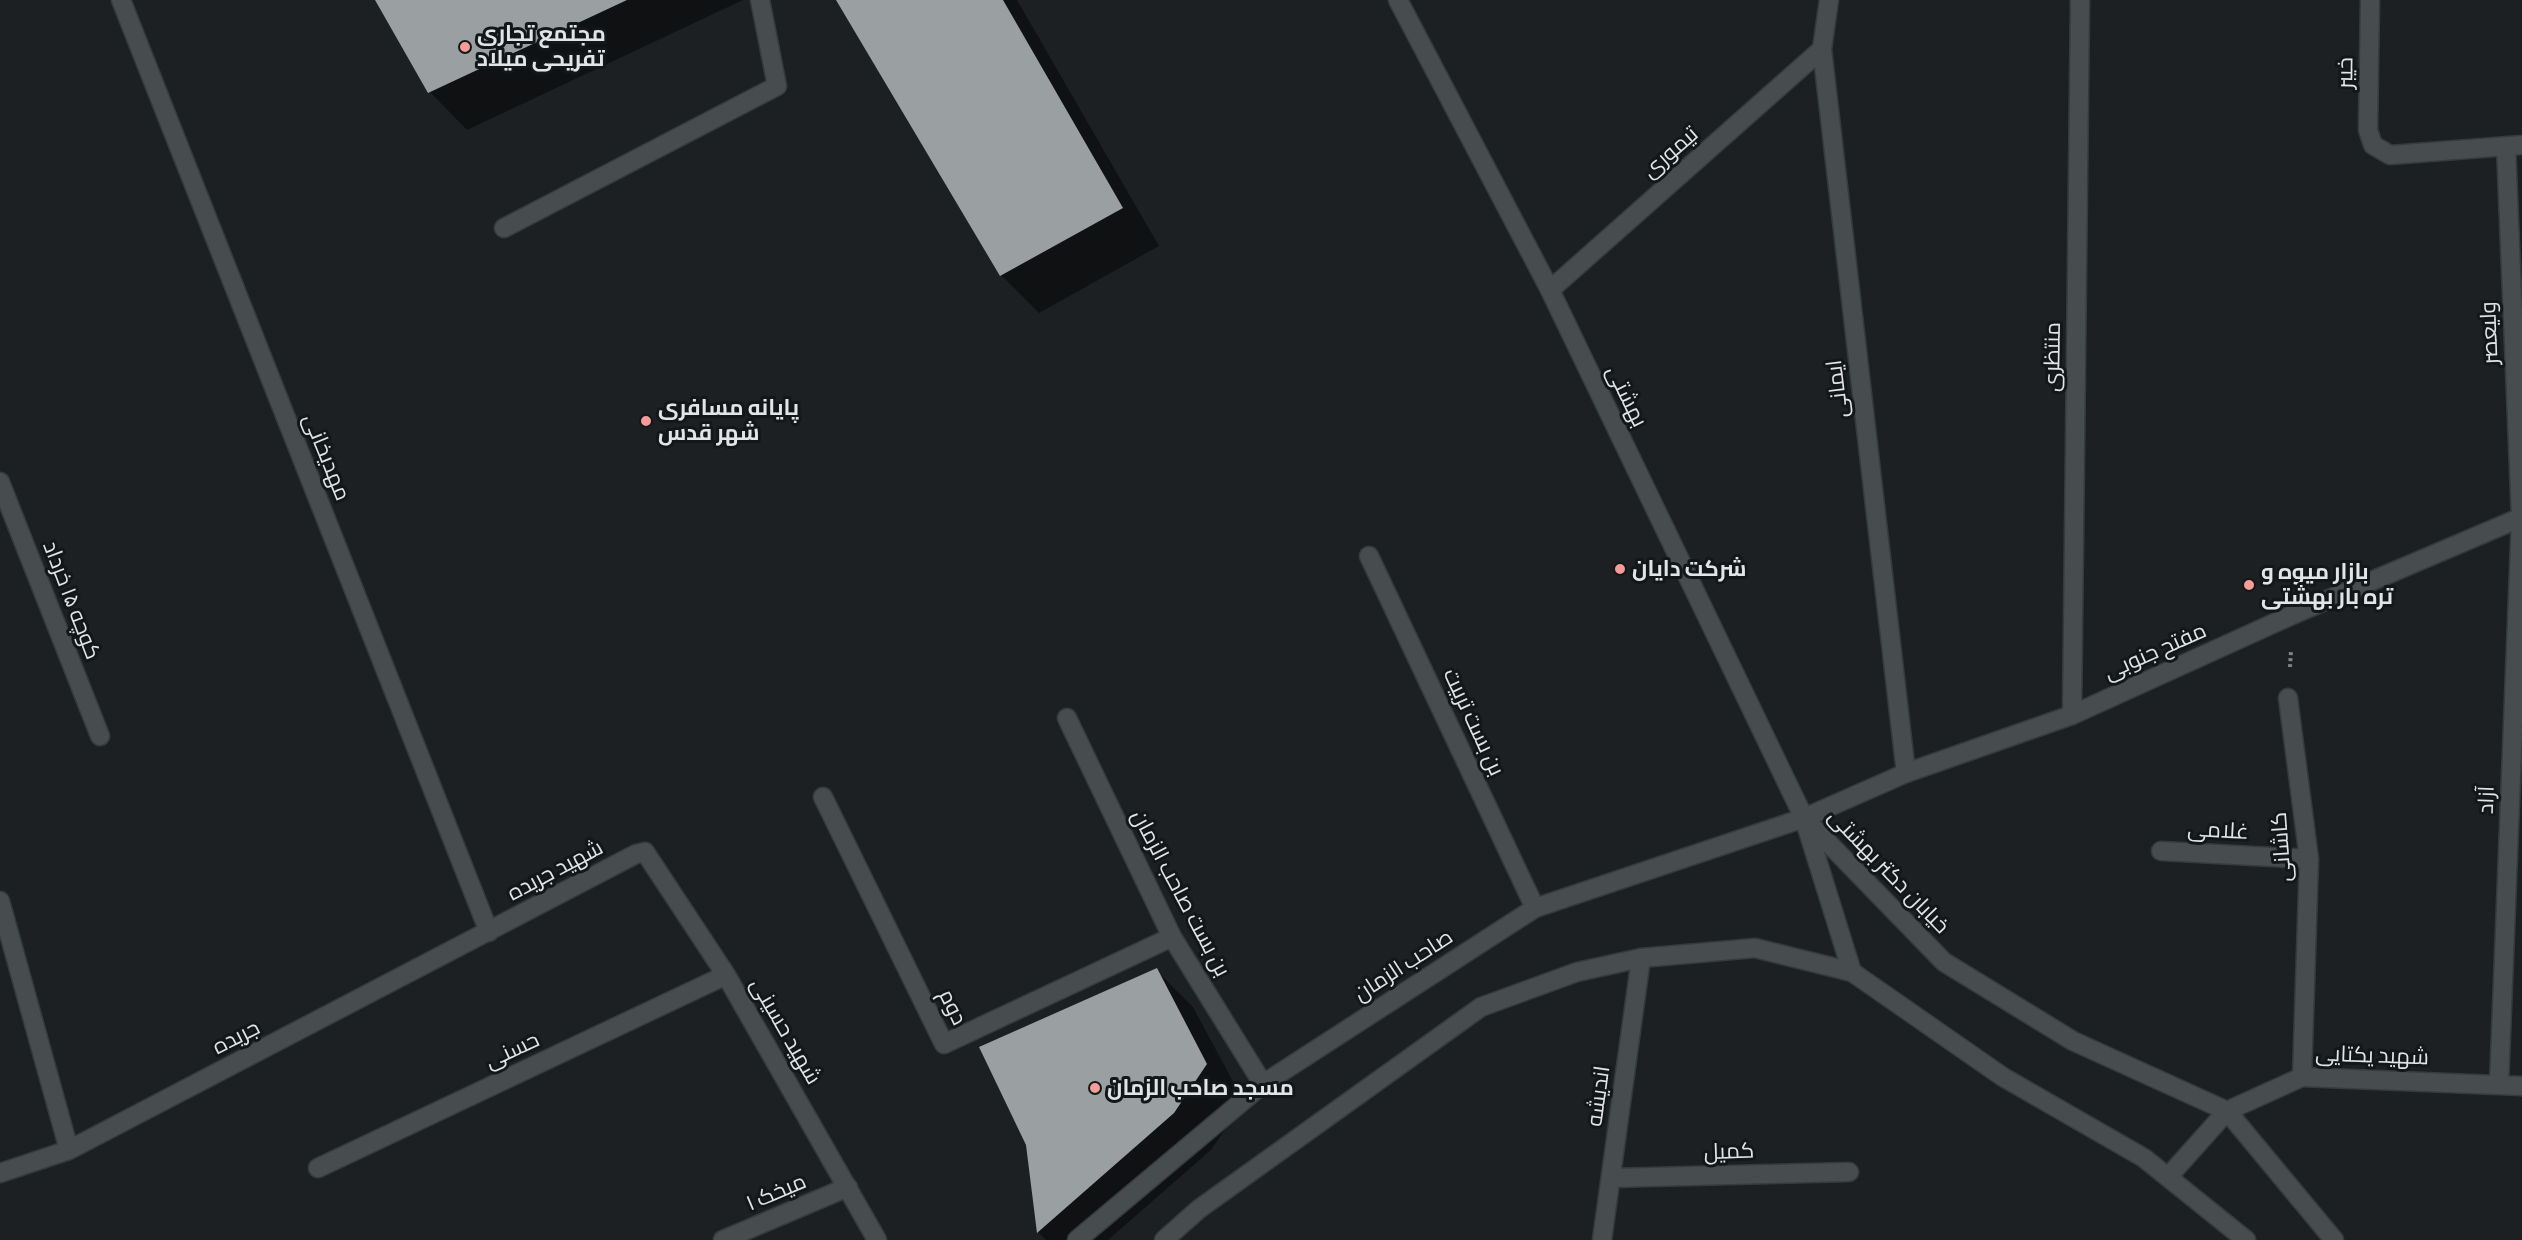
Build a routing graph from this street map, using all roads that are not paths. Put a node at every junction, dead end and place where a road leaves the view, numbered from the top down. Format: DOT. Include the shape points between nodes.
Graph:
graph roads {
  1 [pos="121,0"];
  2 [pos="760,0"];
  3 [pos="1398,0"];
  4 [pos="1829,0"];
  5 [pos="2080,0"];
  6 [pos="2370,0"];
  7 [pos="1822,49"];
  8 [pos="2514,145"];
  9 [pos="504,228"];
  10 [pos="1550,290"];
  11 [pos="0,482"];
  12 [pos="2521,518"];
  13 [pos="1370,556"];
  14 [pos="2289,698"];
  15 [pos="2072,715"];
  16 [pos="1066,718"];
  17 [pos="100,736"];
  18 [pos="1906,773"];
  19 [pos="823,797"];
  20 [pos="1804,818"];
  21 [pos="2161,851"];
  22 [pos="645,852"];
  23 [pos="2309,859"];
  24 [pos="0,901"];
  25 [pos="1535,908"];
  26 [pos="489,932"];
  27 [pos="1172,937"];
  28 [pos="1641,958"];
  29 [pos="1852,972"];
  30 [pos="726,975"];
  31 [pos="2302,1077"];
  32 [pos="1263,1084"];
  33 [pos="2499,1085"];
  34 [pos="2522,1086"];
  35 [pos="2227,1111"];
  36 [pos="69,1150"];
  37 [pos="318,1168"];
  38 [pos="1849,1172"];
  39 [pos="0,1173"];
  40 [pos="2168,1177"];
  41 [pos="1611,1178"];
  42 [pos="848,1187"];
  43 [pos="723,1240"];
  44 [pos="877,1240"];
  45 [pos="1077,1240"];
  46 [pos="1164,1240"];
  47 [pos="1602,1240"];
  48 [pos="2246,1240"];
  49 [pos="2334,1240"];
  1 -- 26 [label="street, مهدیخانی"];
  2 -- 9 [label="street" via="777,86"];
  3 -- 10 [label="street, بهشتی"];
  4 -- 7 [label="street, ایمانی"];
  5 -- 15 [label="street, منتظری"];
  6 -- 8 [label="street, خیبر" via="2368,130 2373,145 2390,155"];
  7 -- 10 [label="street, تیموری"];
  7 -- 18 [label="street, ایمانی"];
  8 -- 12 [label="street, ولیعصر"];
  10 -- 20 [label="street, بهشتی"];
  11 -- 17 [label="street, کوچه ۱۵ خرداد"];
  12 -- 15 [label="street, مفتح جنوبی" via="2292,615"];
  12 -- 33 [label="street, آزاد"];
  13 -- 25 [label="street, بن بست تربیت"];
  14 -- 23 [label="street, کاشانی"];
  15 -- 18 [label="street, مفتح جنوبی"];
  16 -- 27 [label="street, بن بست صاحب الزمان"];
  18 -- 20 [label="street, مفتح جنوبی"];
  19 -- 27 [label="street, دوم" via="945,1044"];
  20 -- 25 [label="street, صاحب الزمان"];
  20 -- 29 [label="street, خیابان دکتر بهشتی"];
  20 -- 35 [label="street, خیابان دکتر بهشتی" via="1944,962 2073,1041"];
  21 -- 23 [label="street, غلامی"];
  22 -- 26 [label="street, شهید جریده"];
  22 -- 30 [label="street, شهید حسینی"];
  23 -- 31 [label="street, کاشانی"];
  24 -- 36 [label="street"];
  25 -- 32 [label="street, صاحب الزمان"];
  26 -- 36 [label="street, جریده"];
  27 -- 32 [label="street, بن بست صاحب الزمان"];
  28 -- 29 [label="street" via="1755,948"];
  28 -- 41 [label="street, اندیشه"];
  28 -- 46 [label="street" via="1577,972 1481,1007 1198,1209"];
  29 -- 40 [label="street" via="2003,1077 2144,1158"];
  30 -- 37 [label="street, حسنی"];
  30 -- 42 [label="street, شهید حسینی"];
  31 -- 33 [label="street, شهید یکتایی"];
  31 -- 35 [label="street, شهید یکتایی"];
  32 -- 45 [label="street, صاحب الزمان"];
  33 -- 34 [label="street, شهید یکتایی"];
  35 -- 40 [label="street"];
  35 -- 49 [label="street, خیابان دکتر بهشتی"];
  36 -- 39 [label="street, جریده"];
  38 -- 41 [label="street, کمیل"];
  40 -- 48 [label="street"];
  41 -- 47 [label="street, اندیشه"];
  42 -- 43 [label="street, میخک ۱"];
  42 -- 44 [label="street, شهید حسینی"];
}
